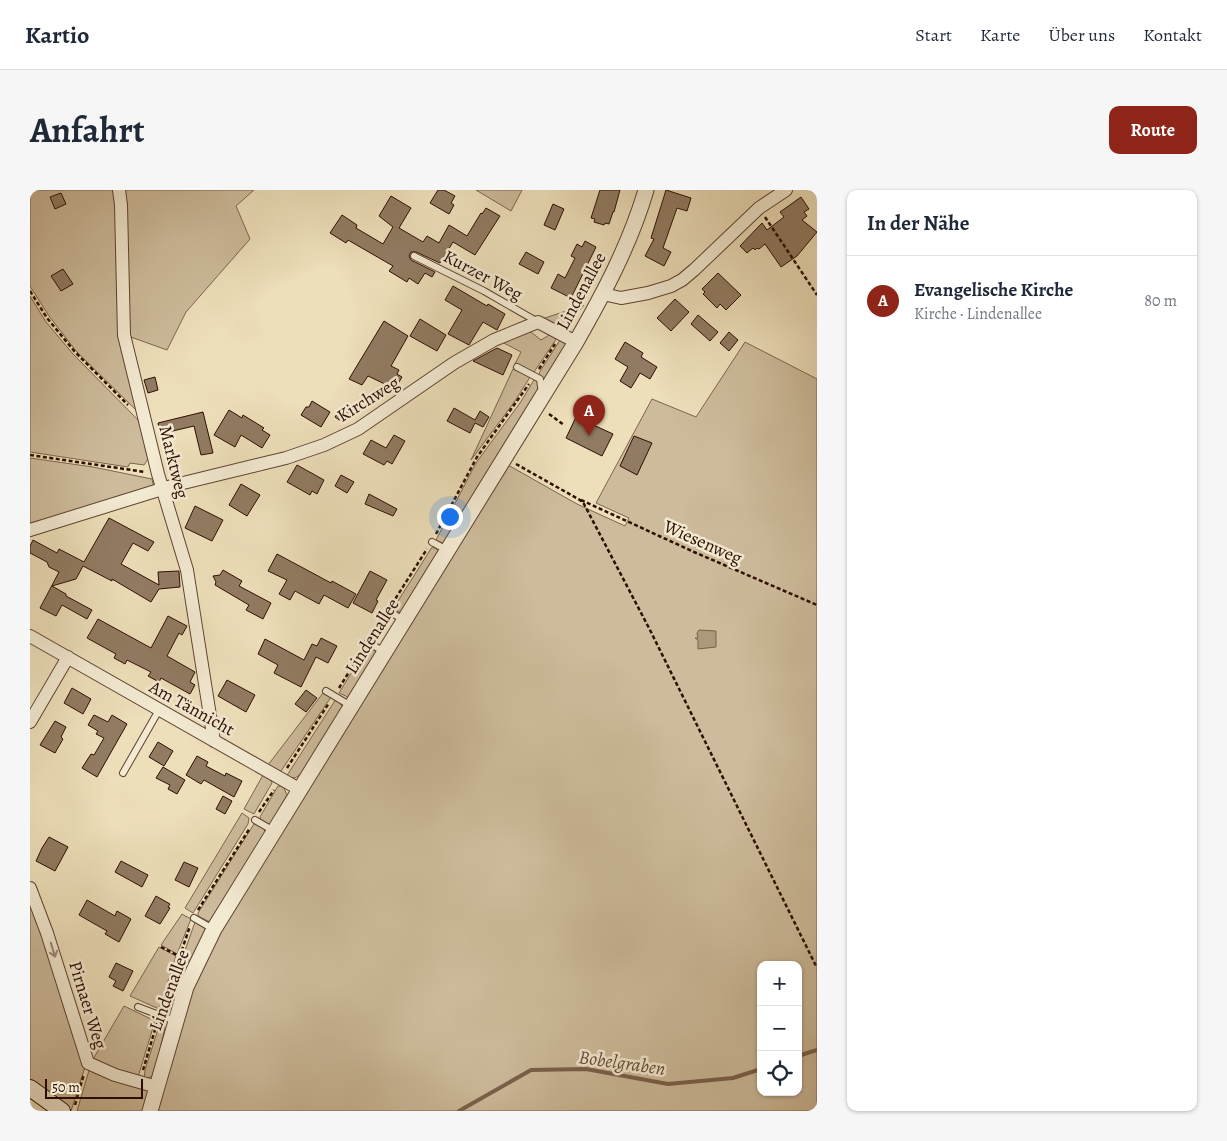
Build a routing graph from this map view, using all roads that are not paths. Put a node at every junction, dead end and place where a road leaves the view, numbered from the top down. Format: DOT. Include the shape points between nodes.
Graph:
graph roads {
  1 [pos="119,190"];
  2 [pos="646,190"];
  3 [pos="786,190"];
  4 [pos="414,256"];
  5 [pos="603,294"];
  6 [pos="538,322"];
  7 [pos="576,342"];
  8 [pos="517,367"];
  9 [pos="546,390"];
  10 [pos="162,489"];
  11 [pos="30,530"];
  12 [pos="432,542"];
  13 [pos="447,550"];
  14 [pos="388,611"];
  15 [pos="404,620"];
  16 [pos="30,636"];
  17 [pos="368,642"];
  18 [pos="384,652"];
  19 [pos="68,657"];
  20 [pos="326,691"];
  21 [pos="351,706"];
  22 [pos="159,710"];
  23 [pos="30,722"];
  24 [pos="214,741"];
  25 [pos="123,773"];
  26 [pos="299,790"];
  27 [pos="255,820"];
  28 [pos="274,831"];
  29 [pos="30,888"];
  30 [pos="194,918"];
  31 [pos="214,929"];
  32 [pos="138,1007"];
  33 [pos="176,1021"];
  34 [pos="157,1087"];
  35 [pos="30,1088"];
  36 [pos="62,1111"];
  37 [pos="150,1111"];
  1 -- 10 [label="street, Marktweg" via="124,335"];
  2 -- 5 [label="street, Lindenallee"];
  3 -- 5 [label="street" via="759,208 682,280 639,295 621,298"];
  4 -- 6 [label="lane, Kurzer Weg"];
  5 -- 7 [label="street, Lindenallee"];
  6 -- 7 [label="street"];
  6 -- 10 [label="street, Kirchweg" via="494,340 454,363 358,429 324,445 286,458"];
  7 -- 9 [label="street, Lindenallee"];
  8 -- 9 [label="lane" via="540,379 541,387"];
  9 -- 13 [label="street, Lindenallee"];
  10 -- 11 [label="street, Kirchweg"];
  10 -- 24 [label="street, Marktweg" via="187,570"];
  12 -- 13 [label="lane"];
  13 -- 15 [label="street, Lindenallee"];
  14 -- 15 [label="lane"];
  15 -- 18 [label="street, Lindenallee"];
  16 -- 19 [label="street, Am Tännicht"];
  17 -- 18 [label="lane"];
  18 -- 21 [label="street, Lindenallee"];
  19 -- 22 [label="street, Am Tännicht"];
  19 -- 23 [label="street"];
  20 -- 21 [label="lane"];
  21 -- 26 [label="street, Lindenallee"];
  22 -- 24 [label="street, Am Tännicht"];
  22 -- 25 [label="lane"];
  24 -- 26 [label="street, Am Tännicht"];
  26 -- 28 [label="street, Lindenallee"];
  27 -- 28 [label="lane"];
  28 -- 31 [label="street, Lindenallee"];
  29 -- 34 [label="street, Pirnaer Weg, one-way" via="88,1063"];
  30 -- 31 [label="lane"];
  31 -- 33 [label="street, Lindenallee" via="186,987"];
  32 -- 33 [label="lane"];
  33 -- 34 [label="street, Lindenallee"];
  34 -- 37 [label="street, Lindenallee"];
  35 -- 36 [label="main road"];
}
